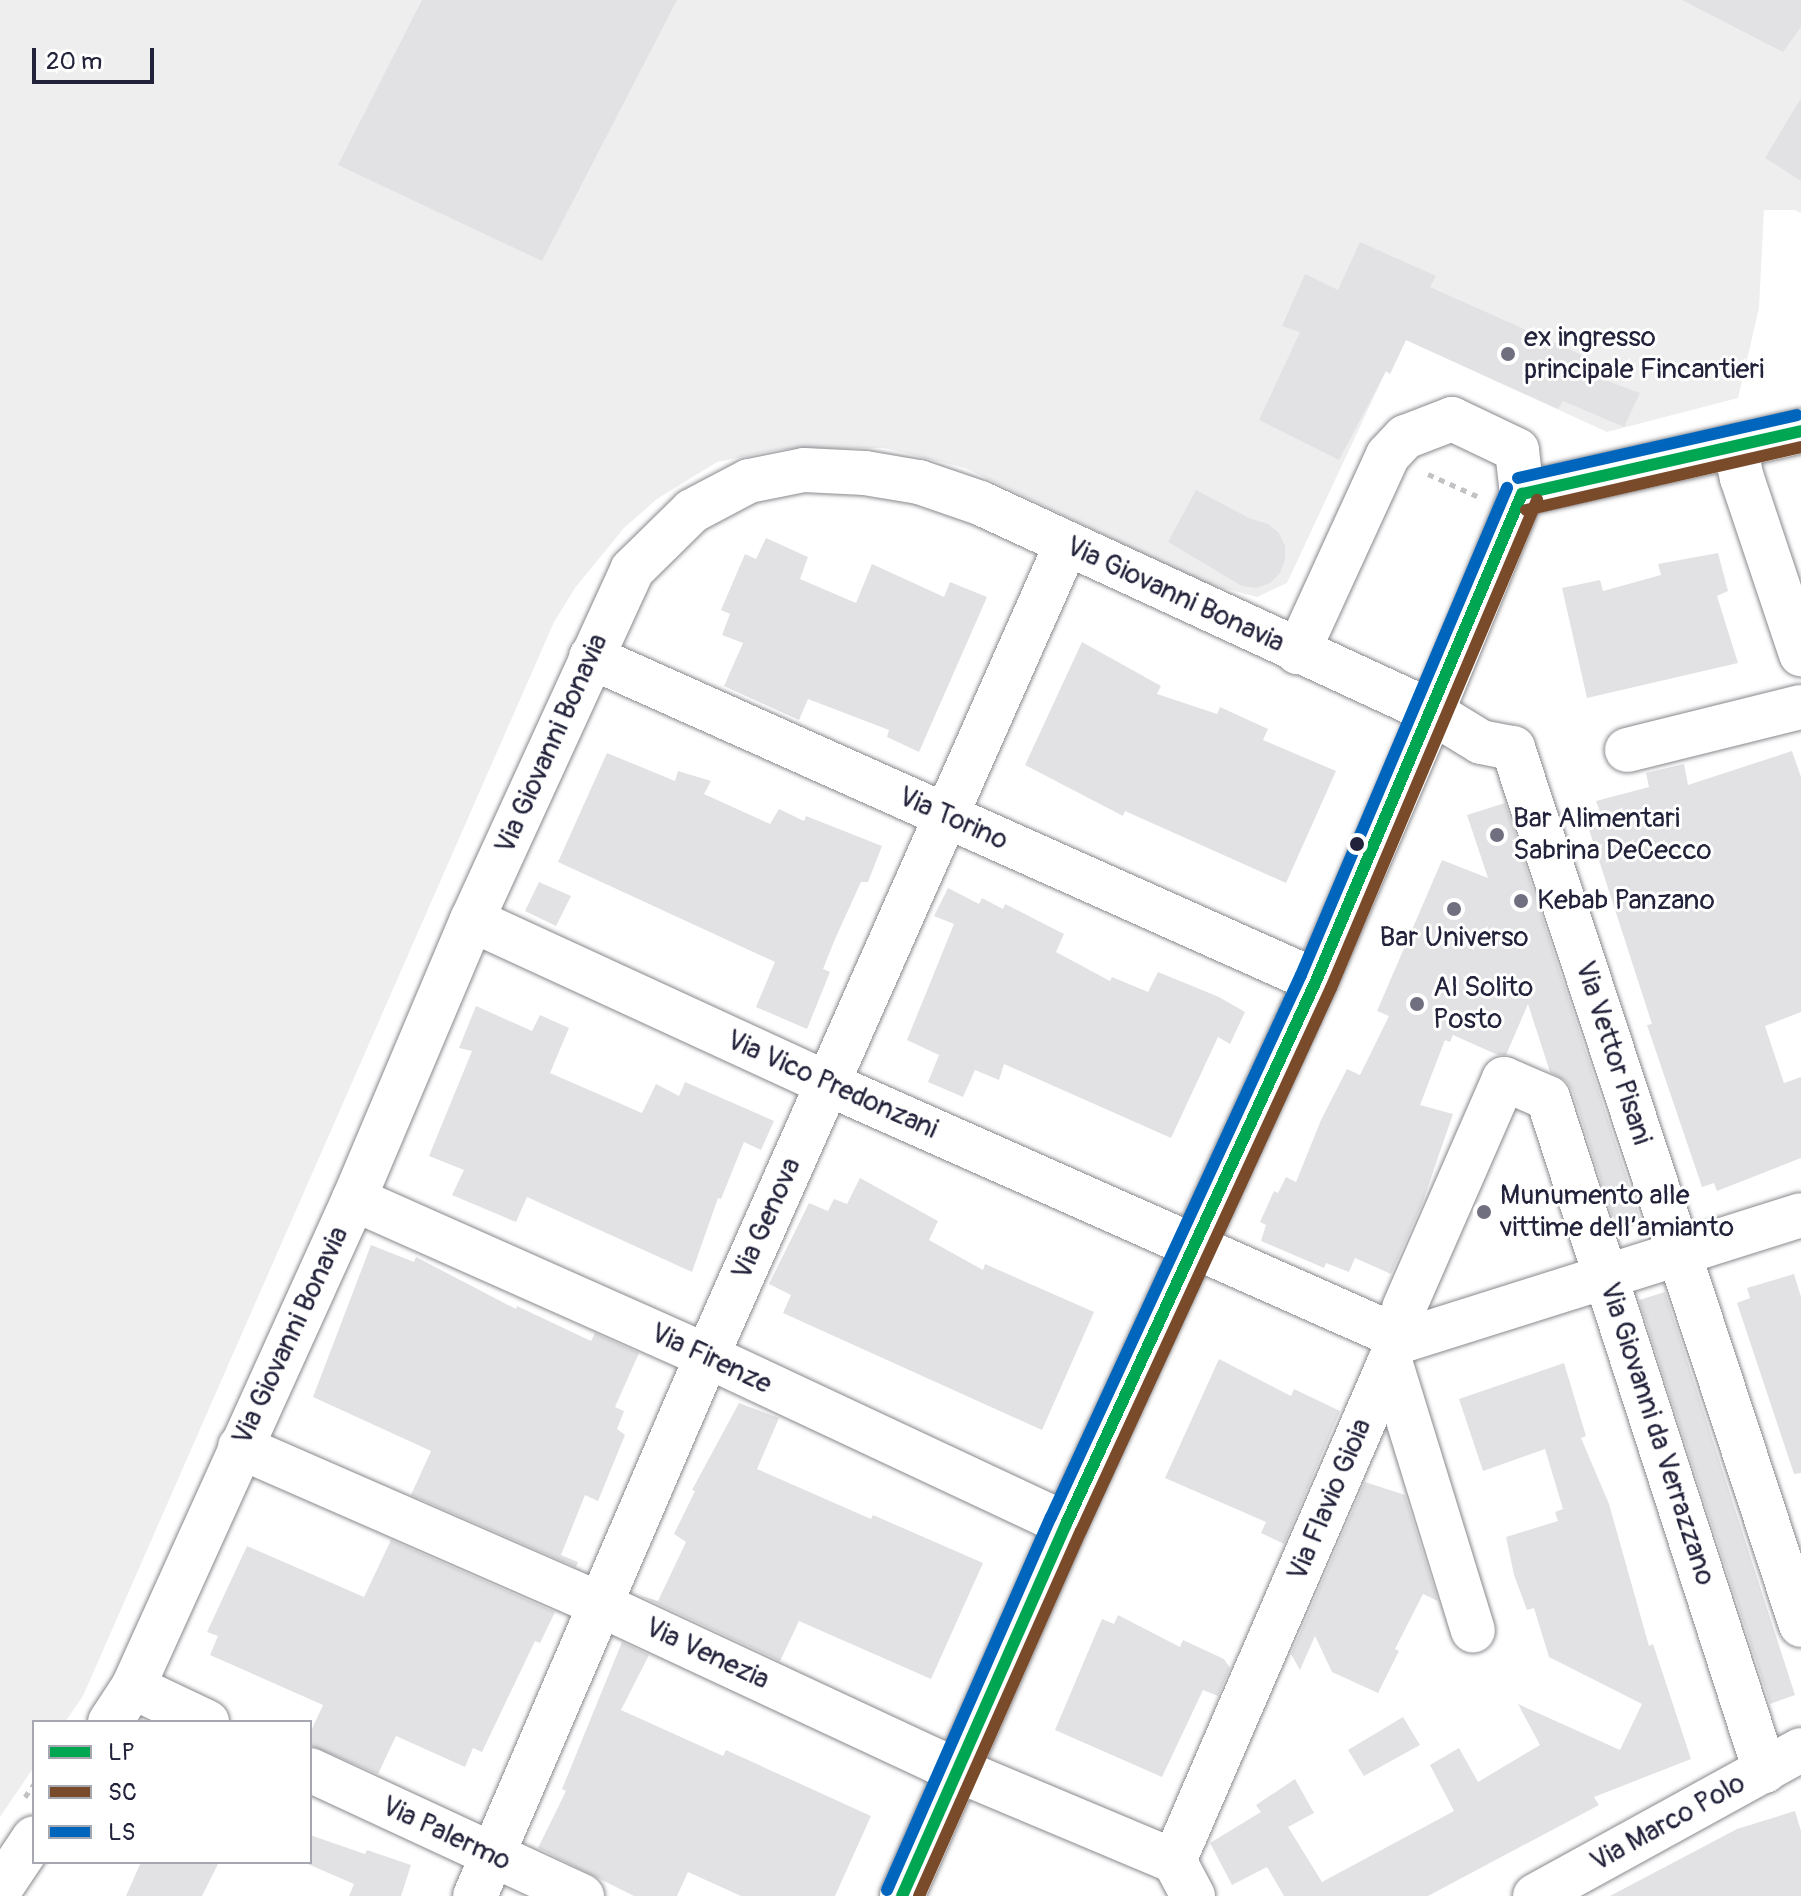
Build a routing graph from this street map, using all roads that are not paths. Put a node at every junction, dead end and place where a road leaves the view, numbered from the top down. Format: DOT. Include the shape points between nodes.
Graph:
graph roads {
  1 [pos="1801,431"];
  2 [pos="1735,446"];
  3 [pos="1519,504"];
  4 [pos="1066,545"];
  5 [pos="1298,652"];
  6 [pos="1801,654"];
  7 [pos="591,657"];
  8 [pos="1801,707"];
  9 [pos="1432,712"];
  10 [pos="1627,750"];
  11 [pos="946,816"];
  12 [pos="472,920"];
  13 [pos="1316,981"];
  14 [pos="1504,1079"];
  15 [pos="826,1083"];
  16 [pos="354,1199"];
  17 [pos="1801,1215"];
  18 [pos="1192,1245"];
  19 [pos="1679,1252"];
  20 [pos="1605,1275"];
  21 [pos="1400,1336"];
  22 [pos="707,1356"];
  23 [pos="240,1447"];
  24 [pos="1066,1524"];
  25 [pos="599,1604"];
  26 [pos="1801,1625"];
  27 [pos="1473,1630"];
  28 [pos="122,1705"];
  29 [pos="197,1720"];
  30 [pos="1783,1760"];
  31 [pos="957,1770"];
  32 [pos="312,1771"];
  33 [pos="32,1841"];
  34 [pos="491,1855"];
  35 [pos="1183,1878"];
  36 [pos="0,1889"];
  37 [pos="475,1896"];
  38 [pos="582,1896"];
  39 [pos="902,1896"];
  40 [pos="1535,1896"];
  1 -- 2 [label="street"];
  2 -- 3 [label="street"];
  2 -- 6 [label="street"];
  3 -- 5 [label="street" via="1517,450 1452,419 1405,437 1388,455"];
  3 -- 9 [label="street"];
  4 -- 5 [label="street, Via Giovanni Bonavia"];
  4 -- 7 [label="street, Via Giovanni Bonavia" via="980,503 919,482 804,470 749,481 692,511 632,570"];
  4 -- 11 [label="street, Via Genova"];
  5 -- 9 [label="street, Via Giovanni Bonavia"];
  7 -- 11 [label="street, Via Torino"];
  7 -- 12 [label="street, Via Giovanni Bonavia"];
  8 -- 10 [label="street"];
  9 -- 13 [label="street"];
  9 -- 19 [label="street, Via Vettor Pisani" via="1481,742 1513,748"];
  11 -- 13 [label="street, Via Torino"];
  11 -- 15 [label="street, Via Genova"];
  12 -- 15 [label="street, Via Vico Predonzani"];
  12 -- 16 [label="street, Via Giovanni Bonavia"];
  13 -- 18 [label="street"];
  14 -- 20 [label="street, Via Giovanni da Verrazzano" via="1548,1098"];
  14 -- 21 [label="street, Via Flavio Gioia"];
  15 -- 18 [label="street, Via Vico Predonzani"];
  15 -- 22 [label="street, Via Genova"];
  16 -- 22 [label="street, Via Firenze"];
  16 -- 23 [label="street, Via Giovanni Bonavia"];
  17 -- 19 [label="street"];
  18 -- 21 [label="street, Via Vico Predonzani"];
  18 -- 24 [label="street"];
  19 -- 20 [label="street"];
  19 -- 26 [label="street, Via Vettor Pisani"];
  20 -- 21 [label="street"];
  20 -- 30 [label="street, Via Giovanni da Verrazzano"];
  21 -- 27 [label="street, Via Flavio Gioia"];
  21 -- 35 [label="street, Via Flavio Gioia"];
  22 -- 24 [label="street, Via Firenze"];
  22 -- 25 [label="street, Via Genova"];
  23 -- 25 [label="street, Via Venezia"];
  23 -- 28 [label="street, Via Giovanni Bonavia"];
  24 -- 31 [label="street"];
  25 -- 31 [label="street, Via Venezia"];
  25 -- 34 [label="street, Via Genova"];
  28 -- 29 [label="street"];
  30 -- 40 [label="street, Via Marco Polo"];
  31 -- 35 [label="street, Via Venezia"];
  31 -- 39 [label="street"];
  32 -- 34 [label="street, Via Palermo"];
  33 -- 36 [label="street"];
  34 -- 37 [label="street, Via Genova"];
  34 -- 38 [label="street, Via Palermo"];
}
